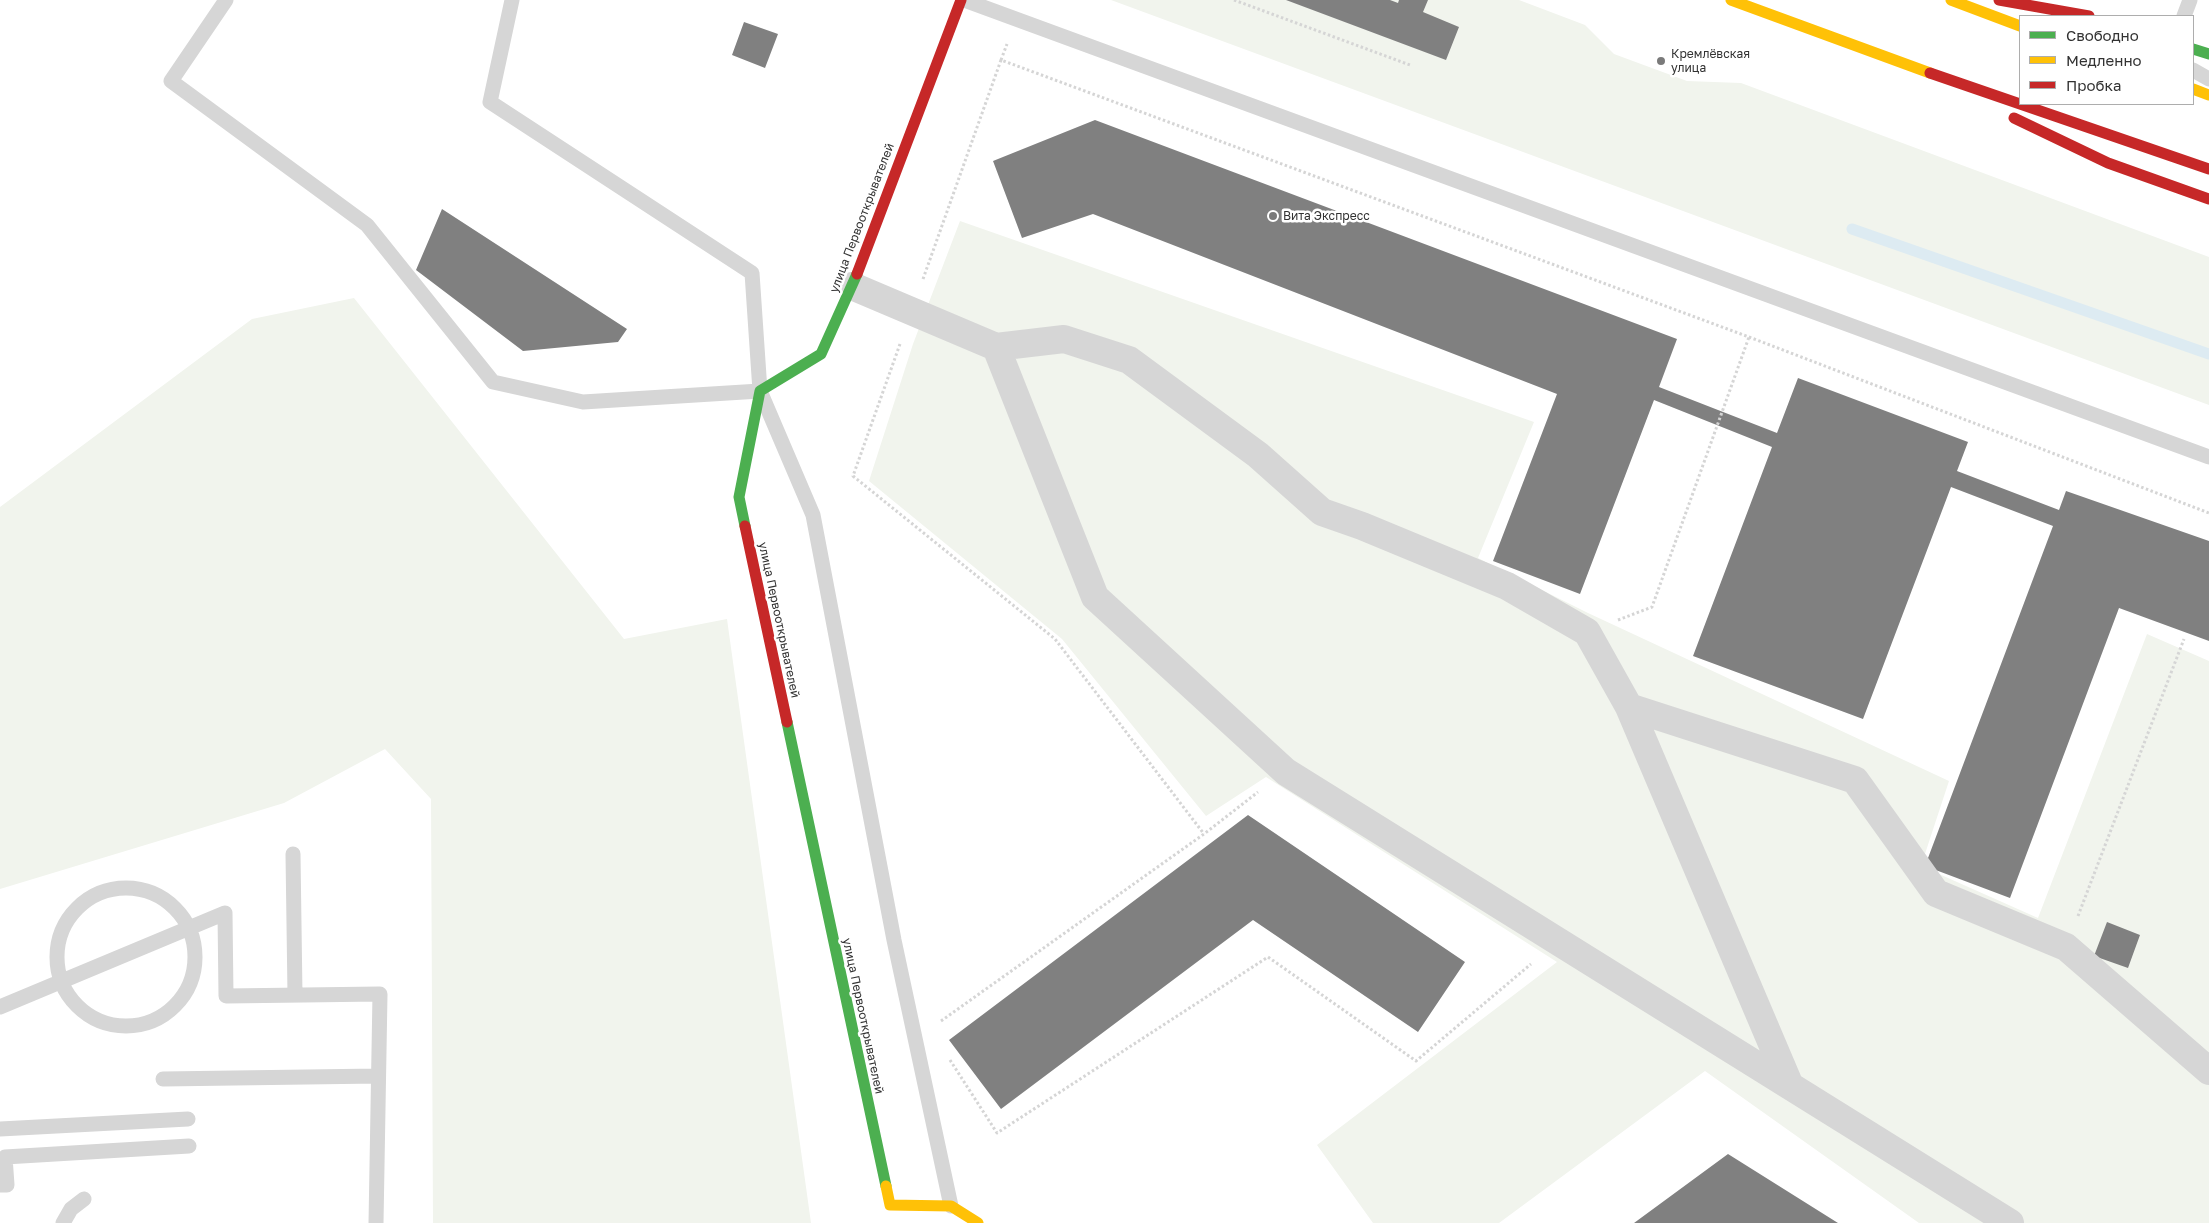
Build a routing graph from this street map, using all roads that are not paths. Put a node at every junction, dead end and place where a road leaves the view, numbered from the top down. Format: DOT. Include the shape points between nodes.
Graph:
graph roads {
  1 [pos="226,0"];
  2 [pos="512,0"];
  3 [pos="962,0"];
  4 [pos="1730,0"];
  5 [pos="1951,0"];
  6 [pos="1999,0"];
  7 [pos="2190,0"];
  8 [pos="2084,15"];
  9 [pos="2184,15"];
  10 [pos="2019,26"];
  11 [pos="2194,49"];
  12 [pos="2209,54"];
  13 [pos="1895,61"];
  14 [pos="2194,71"];
  15 [pos="2209,79"];
  16 [pos="2194,89"];
  17 [pos="2209,95"];
  18 [pos="2019,104"];
  19 [pos="2023,105"];
  20 [pos="2209,169"];
  21 [pos="2209,198"];
  22 [pos="852,286"];
  23 [pos="996,347"];
  24 [pos="760,391"];
  25 [pos="2209,456"];
  26 [pos="1629,707"];
  27 [pos="293,854"];
  28 [pos="189,927"];
  29 [pos="62,981"];
  30 [pos="295,995"];
  31 [pos="0,1007"];
  32 [pos="2209,1071"];
  33 [pos="378,1076"];
  34 [pos="163,1079"];
  35 [pos="1790,1086"];
  36 [pos="188,1119"];
  37 [pos="0,1129"];
  38 [pos="189,1146"];
  39 [pos="0,1185"];
  40 [pos="84,1199"];
  41 [pos="951,1206"];
  42 [pos="63,1223"];
  43 [pos="376,1223"];
  44 [pos="978,1223"];
  45 [pos="2010,1223"];
  1 -- 24 [label="lane" via="171,81 367,226 493,382 583,402"];
  2 -- 24 [label="lane" via="490,102 752,273"];
  3 -- 22 [label="main road, улица Первооткрывателей"];
  3 -- 25 [label="lane"];
  4 -- 13 [label="main road"];
  5 -- 10 [label="main road"];
  6 -- 8 [label="main road"];
  7 -- 9 [label="lane"];
  11 -- 12 [label="main road"];
  13 -- 18 [label="main road"];
  13 -- 21 [label="main road" via="2108,162"];
  14 -- 15 [label="lane"];
  16 -- 17 [label="main road"];
  19 -- 20 [label="main road"];
  22 -- 23 [label="street"];
  22 -- 24 [label="main road, улица Первооткрывателей" via="821,354"];
  23 -- 26 [label="street" via="1064,339 1129,360 1258,455 1322,512 1507,586 1587,632"];
  23 -- 35 [label="street" via="1095,597 1286,772"];
  24 -- 41 [label="lane" via="813,515 894,940"];
  24 -- 41 [label="main road, улица Первооткрывателей" via="739,498 890,1205"];
  26 -- 32 [label="street" via="1855,780 1936,893 2066,947"];
  26 -- 35 [label="street"];
  27 -- 30 [label="lane"];
  28 -- 29 [label="lane"];
  28 -- 29 [label="lane" via="176,908 156,894 134,888 111,888 89,898 72,913 60,934 57,956"];
  28 -- 29 [label="lane" via="196,948 194,972 185,994 170,1010 151,1022 129,1026 107,1023 87,1014 71,998"];
  28 -- 30 [label="lane" via="225,912 226,996"];
  29 -- 31 [label="lane"];
  30 -- 33 [label="lane" via="380,994"];
  33 -- 34 [label="lane"];
  33 -- 43 [label="lane"];
  35 -- 45 [label="street"];
  36 -- 37 [label="lane"];
  38 -- 39 [label="lane" via="5,1157 7,1185"];
  40 -- 42 [label="lane" via="71,1209"];
  41 -- 44 [label="main road"];
}
